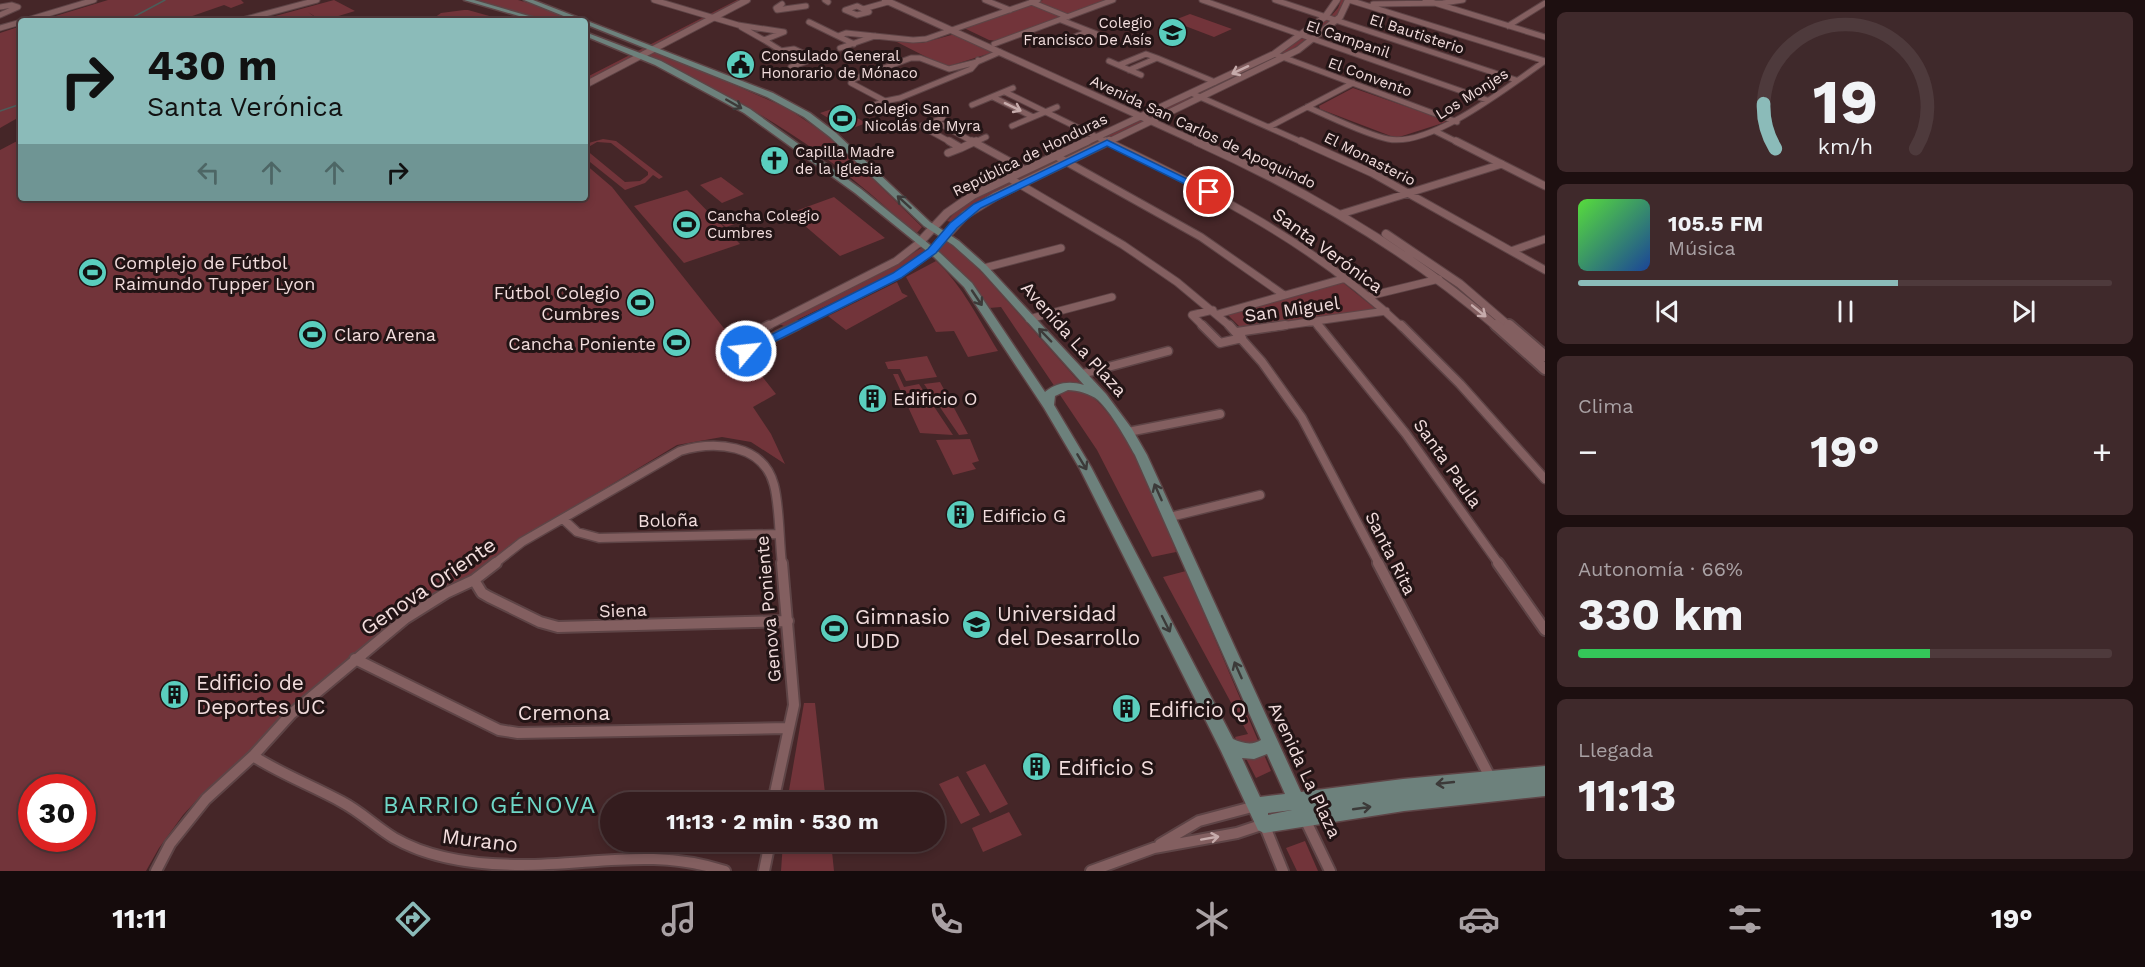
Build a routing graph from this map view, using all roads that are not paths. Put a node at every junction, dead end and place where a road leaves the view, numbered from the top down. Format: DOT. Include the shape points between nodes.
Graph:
graph roads {
  1 [pos="94,0"];
  2 [pos="317,0"];
  3 [pos="467,0"];
  4 [pos="527,0"];
  5 [pos="654,0"];
  6 [pos="734,0"];
  7 [pos="747,0"];
  8 [pos="774,0"];
  9 [pos="985,0"];
  10 [pos="1038,0"];
  11 [pos="1113,0"];
  12 [pos="1202,0"];
  13 [pos="1275,0"];
  14 [pos="1337,0"];
  15 [pos="1349,0"];
  16 [pos="1425,0"];
  17 [pos="1463,0"];
  18 [pos="889,1"];
  19 [pos="1031,2"];
  20 [pos="1434,3"];
  21 [pos="1545,3"];
  22 [pos="1363,4"];
  23 [pos="0,5"];
  24 [pos="806,6"];
  25 [pos="1538,7"];
  26 [pos="863,9"];
  27 [pos="1545,9"];
  28 [pos="15,10"];
  29 [pos="1010,10"];
  30 [pos="7,13"];
  31 [pos="705,14"];
  32 [pos="0,15"];
  33 [pos="857,15"];
  34 [pos="714,17"];
  35 [pos="1068,17"];
  36 [pos="1325,17"];
  37 [pos="18,18"];
  38 [pos="32,18"];
  39 [pos="250,18"];
  40 [pos="532,18"];
  41 [pos="574,18"];
  42 [pos="864,19"];
  43 [pos="1061,20"];
  44 [pos="1336,20"];
  45 [pos="809,22"];
  46 [pos="18,23"];
  47 [pos="588,24"];
  48 [pos="738,25"];
  49 [pos="1508,26"];
  50 [pos="0,28"];
  51 [pos="601,29"];
  52 [pos="955,30"];
  53 [pos="1089,31"];
  54 [pos="588,33"];
  55 [pos="588,35"];
  56 [pos="879,35"];
  57 [pos="1302,35"];
  58 [pos="838,36"];
  59 [pos="1545,37"];
  60 [pos="1314,39"];
  61 [pos="764,40"];
  62 [pos="854,44"];
  63 [pos="994,44"];
  64 [pos="649,47"];
  65 [pos="840,48"];
  66 [pos="780,51"];
  67 [pos="1000,52"];
  68 [pos="638,54"];
  69 [pos="1274,54"];
  70 [pos="825,55"];
  71 [pos="1157,58"];
  72 [pos="1285,58"];
  73 [pos="810,60"];
  74 [pos="978,60"];
  75 [pos="1109,61"];
  76 [pos="1545,61"];
  77 [pos="801,63"];
  78 [pos="1119,65"];
  79 [pos="791,67"];
  80 [pos="957,68"];
  81 [pos="1129,70"];
  82 [pos="965,72"];
  83 [pos="588,75"];
  84 [pos="1141,75"];
  85 [pos="729,80"];
  86 [pos="1516,80"];
  87 [pos="1215,82"];
  88 [pos="588,83"];
  89 [pos="1353,83"];
  90 [pos="1013,88"];
  91 [pos="709,90"];
  92 [pos="1005,92"];
  93 [pos="1191,93"];
  94 [pos="993,97"];
  95 [pos="1202,98"];
  96 [pos="1487,100"];
  97 [pos="885,101"];
  98 [pos="972,105"];
  99 [pos="1057,107"];
  100 [pos="1307,107"];
  101 [pos="866,108"];
  102 [pos="1045,112"];
  103 [pos="1034,117"];
  104 [pos="1150,117"];
  105 [pos="943,118"];
  106 [pos="935,121"];
  107 [pos="1457,122"];
  108 [pos="921,126"];
  109 [pos="1012,126"];
  110 [pos="1269,127"];
  111 [pos="914,129"];
  112 [pos="1435,131"];
  113 [pos="986,137"];
  114 [pos="1096,137"];
  115 [pos="974,142"];
  116 [pos="1107,143"];
  117 [pos="961,148"];
  118 [pos="948,153"];
  119 [pos="1056,156"];
  120 [pos="1066,162"];
  121 [pos="1502,164"];
  122 [pos="1025,171"];
  123 [pos="1009,178"];
  124 [pos="883,183"];
  125 [pos="1019,184"];
  126 [pos="1545,186"];
  127 [pos="858,191"];
  128 [pos="1409,193"];
  129 [pos="1345,213"];
  130 [pos="933,228"];
  131 [pos="946,236"];
  132 [pos="1545,238"];
  133 [pos="919,243"];
  134 [pos="1060,248"];
  135 [pos="932,251"];
  136 [pos="1511,251"];
  137 [pos="1531,262"];
  138 [pos="984,268"];
  139 [pos="1545,270"];
  140 [pos="1545,275"];
  141 [pos="1346,278"];
  142 [pos="1439,279"];
  143 [pos="1284,295"];
  144 [pos="1369,296"];
  145 [pos="1112,297"];
  146 [pos="1386,311"];
  147 [pos="1215,312"];
  148 [pos="1029,319"];
  149 [pos="1315,322"];
  150 [pos="773,324"];
  151 [pos="777,334"];
  152 [pos="1240,335"];
  153 [pos="1168,351"];
  154 [pos="1545,356"];
  155 [pos="1545,369"];
  156 [pos="1082,374"];
  157 [pos="1102,397"];
  158 [pos="1048,405"];
  159 [pos="1220,414"];
  160 [pos="1128,432"];
  161 [pos="717,445"];
  162 [pos="1545,479"];
  163 [pos="1260,495"];
  164 [pos="1170,517"];
  165 [pos="563,519"];
  166 [pos="779,534"];
  167 [pos="474,580"];
  168 [pos="788,621"];
  169 [pos="1545,630"];
  170 [pos="355,659"];
  171 [pos="789,728"];
  172 [pos="1270,743"];
  173 [pos="1227,745"];
  174 [pos="253,756"];
  175 [pos="1545,774"];
  176 [pos="1494,785"];
  177 [pos="1545,788"];
  178 [pos="775,792"];
  179 [pos="1296,800"];
  180 [pos="1256,806"];
  181 [pos="1304,817"];
  182 [pos="1264,824"];
  183 [pos="1154,848"];
  184 [pos="768,852"];
  185 [pos="156,871"];
  186 [pos="725,871"];
  187 [pos="764,871"];
  188 [pos="1091,871"];
  189 [pos="1283,871"];
  190 [pos="1330,871"];
  1 -- 38 [label="street"];
  2 -- 39 [label="street"];
  3 -- 40 [label="main road"];
  4 -- 41 [label="main road, Avenida La Plaza"];
  5 -- 31 [label="street"];
  6 -- 31 [label="street"];
  7 -- 34 [label="street"];
  8 -- 24 [label="street" via="782,4 777,10"];
  9 -- 29 [label="street"];
  10 -- 19 [label="street"];
  11 -- 35 [label="street"];
  12 -- 57 [label="street, El Campanil"];
  13 -- 36 [label="street, El Bautisterio"];
  14 -- 36 [label="street, República de Honduras"];
  15 -- 22 [label="street"];
  15 -- 44 [label="street, República de Honduras"];
  16 -- 20 [label="street"];
  17 -- 20 [label="street"];
  18 -- 26 [label="street"];
  18 -- 52 [label="street, Avenida San Carlos de Apoquindo"];
  19 -- 29 [label="street"];
  19 -- 35 [label="street"];
  20 -- 22 [label="street"];
  20 -- 49 [label="street"];
  21 -- 25 [label="street"];
  22 -- 76 [label="street"];
  23 -- 28 [label="street" via="18,6"];
  25 -- 27 [label="street"];
  25 -- 49 [label="street"];
  26 -- 33 [label="street" via="869,12"];
  26 -- 33 [label="street" via="858,6 845,10"];
  28 -- 30 [label="street"];
  28 -- 38 [label="street"];
  29 -- 52 [label="street"];
  30 -- 32 [label="street"];
  30 -- 37 [label="street"];
  31 -- 34 [label="street"];
  31 -- 64 [label="street"];
  33 -- 42 [label="street"];
  34 -- 48 [label="street"];
  34 -- 64 [label="street"];
  35 -- 43 [label="street"];
  36 -- 44 [label="street, El Bautisterio"];
  36 -- 57 [label="street, República de Honduras"];
  43 -- 53 [label="street"];
  43 -- 63 [label="street"];
  44 -- 60 [label="street, República de Honduras"];
  44 -- 86 [label="street, El Bautisterio"];
  45 -- 58 [label="street"];
  46 -- 50 [label="street"];
  47 -- 51 [label="main road, Avenida La Plaza"];
  48 -- 61 [label="street"];
  48 -- 61 [label="street" via="784,32"];
  49 -- 59 [label="street"];
  51 -- 54 [label="main road"];
  51 -- 64 [label="main road, Avenida La Plaza"];
  52 -- 56 [label="street" via="919,40"];
  52 -- 63 [label="street, Avenida San Carlos de Apoquindo"];
  52 -- 67 [label="street, Avenida San Carlos de Apoquindo"];
  53 -- 53 [label="street" via="1067,40 1066,41 1078,44 1097,35"];
  55 -- 68 [label="main road"];
  56 -- 58 [label="street"];
  56 -- 62 [label="street"];
  57 -- 60 [label="street, El Campanil"];
  57 -- 69 [label="street, República de Honduras"];
  58 -- 62 [label="street"];
  60 -- 72 [label="street, República de Honduras"];
  60 -- 96 [label="street, El Campanil"];
  61 -- 66 [label="street"];
  62 -- 65 [label="street"];
  63 -- 104 [label="street, Avenida San Carlos de Apoquindo"];
  64 -- 68 [label="street"];
  64 -- 85 [label="main road, Avenida La Plaza"];
  66 -- 73 [label="street" via="794,49"];
  66 -- 77 [label="street"];
  67 -- 74 [label="street"];
  67 -- 104 [label="street, Avenida San Carlos de Apoquindo"];
  68 -- 83 [label="street"];
  68 -- 88 [label="street"];
  68 -- 91 [label="main road"];
  69 -- 72 [label="street, El Convento"];
  69 -- 87 [label="street, República de Honduras, one-way"];
  70 -- 73 [label="street"];
  71 -- 78 [label="street" via="1146,54"];
  71 -- 81 [label="street"];
  71 -- 87 [label="street"];
  72 -- 89 [label="street, El Convento"];
  72 -- 95 [label="street, República de Honduras"];
  73 -- 77 [label="street"];
  74 -- 80 [label="street"];
  74 -- 82 [label="street"];
  75 -- 78 [label="street"];
  76 -- 86 [label="street, Los Monjes"];
  77 -- 79 [label="street"];
  78 -- 81 [label="street"];
  80 -- 82 [label="street"];
  80 -- 97 [label="street" via="910,59 851,83"];
  81 -- 84 [label="street"];
  82 -- 97 [label="street"];
  85 -- 91 [label="main road"];
  85 -- 124 [label="main road, Avenida La Plaza" via="807,115"];
  86 -- 96 [label="street, Los Monjes"];
  87 -- 93 [label="street, República de Honduras"];
  89 -- 100 [label="street"];
  89 -- 107 [label="street, El Convento"];
  90 -- 92 [label="street"];
  91 -- 127 [label="main road, one-way" via="747,111"];
  92 -- 94 [label="street"];
  92 -- 102 [label="street, Santa Verónica"];
  93 -- 95 [label="street, El Monasterio"];
  93 -- 104 [label="street, República de Honduras"];
  94 -- 98 [label="street"];
  94 -- 103 [label="street, one-way"];
  95 -- 104 [label="street, República de Honduras"];
  95 -- 110 [label="street, El Monasterio"];
  96 -- 107 [label="street, Los Monjes"];
  97 -- 101 [label="street"];
  99 -- 102 [label="street"];
  100 -- 110 [label="street"];
  100 -- 112 [label="street, Los Monjes" via="1392,140"];
  102 -- 103 [label="street"];
  102 -- 114 [label="street, Santa Verónica"];
  103 -- 109 [label="street"];
  104 -- 114 [label="street, República de Honduras"];
  104 -- 116 [label="street, República de Honduras"];
  104 -- 129 [label="street, Avenida San Carlos de Apoquindo"];
  105 -- 106 [label="street"];
  106 -- 108 [label="street"];
  106 -- 115 [label="street"];
  107 -- 112 [label="street, Los Monjes"];
  108 -- 111 [label="street"];
  108 -- 117 [label="street"];
  110 -- 128 [label="street, El Monasterio"];
  112 -- 121 [label="street"];
  113 -- 115 [label="street"];
  114 -- 116 [label="street, Santa Verónica"];
  114 -- 119 [label="street, República de Honduras"];
  115 -- 117 [label="street"];
  115 -- 122 [label="street"];
  116 -- 120 [label="street, República de Honduras"];
  116 -- 141 [label="street, Santa Verónica" via="1244,211"];
  117 -- 118 [label="street"];
  119 -- 120 [label="street"];
  119 -- 122 [label="street, República de Honduras"];
  120 -- 125 [label="street, República de Honduras"];
  120 -- 143 [label="street" via="1195,231"];
  121 -- 126 [label="street"];
  121 -- 128 [label="street"];
  122 -- 123 [label="street, República de Honduras"];
  123 -- 125 [label="street, Santa Rita"];
  123 -- 130 [label="street, República de Honduras" via="960,204"];
  124 -- 127 [label="main road"];
  130 -- 124 [label="main road, Avenida La Plaza, one-way"];
  125 -- 131 [label="street, República de Honduras" via="978,206"];
  125 -- 147 [label="street, Santa Rita" via="1124,245"];
  127 -- 133 [label="main road"];
  128 -- 129 [label="street"];
  128 -- 136 [label="street, El Monasterio"];
  129 -- 142 [label="street, Avenida San Carlos de Apoquindo"];
  129 -- 154 [label="street, Avenida San Carlos de Apoquindo" via="1403,244 1454,280"];
  130 -- 131 [label="main road, Avenida La Plaza"];
  130 -- 133 [label="street, República de Honduras"];
  131 -- 135 [label="street, República de Honduras"];
  131 -- 138 [label="main road, Avenida La Plaza"];
  132 -- 136 [label="street"];
  133 -- 135 [label="main road"];
  133 -- 150 [label="street, República de Honduras" via="897,261"];
  134 -- 138 [label="street"];
  135 -- 151 [label="street, República de Honduras" via="897,276"];
  135 -- 158 [label="main road, one-way" via="968,285"];
  136 -- 137 [label="street, El Monasterio"];
  137 -- 139 [label="street, El Monasterio"];
  137 -- 140 [label="street, El Monasterio"];
  138 -- 148 [label="main road, Avenida La Plaza"];
  141 -- 143 [label="street, San Miguel"];
  141 -- 144 [label="street, Santa Verónica"];
  142 -- 144 [label="street"];
  142 -- 155 [label="street, Avenida San Carlos de Apoquindo, one-way"];
  143 -- 147 [label="street, San Miguel"];
  144 -- 146 [label="street, Santa Verónica"];
  145 -- 148 [label="street"];
  146 -- 149 [label="street, San Miguel"];
  146 -- 162 [label="street, Santa Verónica" via="1456,378"];
  147 -- 152 [label="street, Santa Rita"];
  147 -- 152 [label="street" via="1192,315 1220,343"];
  156 -- 148 [label="main road, Avenida La Plaza, one-way"];
  149 -- 152 [label="street, San Miguel"];
  149 -- 169 [label="street, Santa Paula" via="1406,433"];
  150 -- 151 [label="street"];
  150 -- 151 [label="street, República de Honduras" via="738,341 746,351"];
  152 -- 176 [label="street, Santa Rita" via="1302,418"];
  153 -- 156 [label="street"];
  156 -- 157 [label="main road, Avenida La Plaza"];
  157 -- 158 [label="main road" via="1084,388 1064,386 1050,394"];
  157 -- 160 [label="main road, Avenida La Plaza"];
  158 -- 173 [label="main road, one-way" via="1085,467"];
  159 -- 160 [label="street"];
  164 -- 160 [label="main road, Avenida La Plaza, one-way"];
  161 -- 165 [label="street, Genova Oriente" via="680,452"];
  161 -- 166 [label="street, Genova Poniente" via="744,450 765,466 774,485"];
  163 -- 164 [label="street"];
  172 -- 164 [label="main road, Avenida La Plaza, one-way"];
  165 -- 166 [label="street, Boloña" via="577,532 599,537"];
  165 -- 167 [label="street, Genova Oriente" via="522,542"];
  166 -- 168 [label="street, Genova Poniente"];
  167 -- 168 [label="street, Siena" via="489,597 558,627"];
  167 -- 170 [label="street, Genova Oriente" via="406,618"];
  168 -- 171 [label="street, Genova Poniente" via="794,688"];
  170 -- 171 [label="street, Cremona" via="493,727 518,733"];
  170 -- 174 [label="street, Genova Oriente" via="291,714"];
  171 -- 178 [label="street, Genova Poniente"];
  172 -- 173 [label="main road" via="1253,752"];
  172 -- 179 [label="main road, Avenida La Plaza"];
  173 -- 180 [label="main road"];
  174 -- 185 [label="street, Genova Oriente" via="196,810 170,844"];
  174 -- 186 [label="street, Murano" via="358,811 395,838 448,858 521,865 668,856"];
  175 -- 176 [label="main road"];
  176 -- 177 [label="main road"];
  176 -- 179 [label="main road, one-way"];
  181 -- 176 [label="main road, one-way"];
  179 -- 180 [label="main road"];
  179 -- 181 [label="main road, Avenida La Plaza"];
  180 -- 182 [label="main road"];
  180 -- 183 [label="street" via="1199,821"];
  181 -- 182 [label="main road"];
  181 -- 190 [label="street, Avenida La Plaza"];
  183 -- 182 [label="street, one-way"];
  182 -- 189 [label="street"];
  183 -- 188 [label="street"];
  184 -- 187 [label="street"];
}
